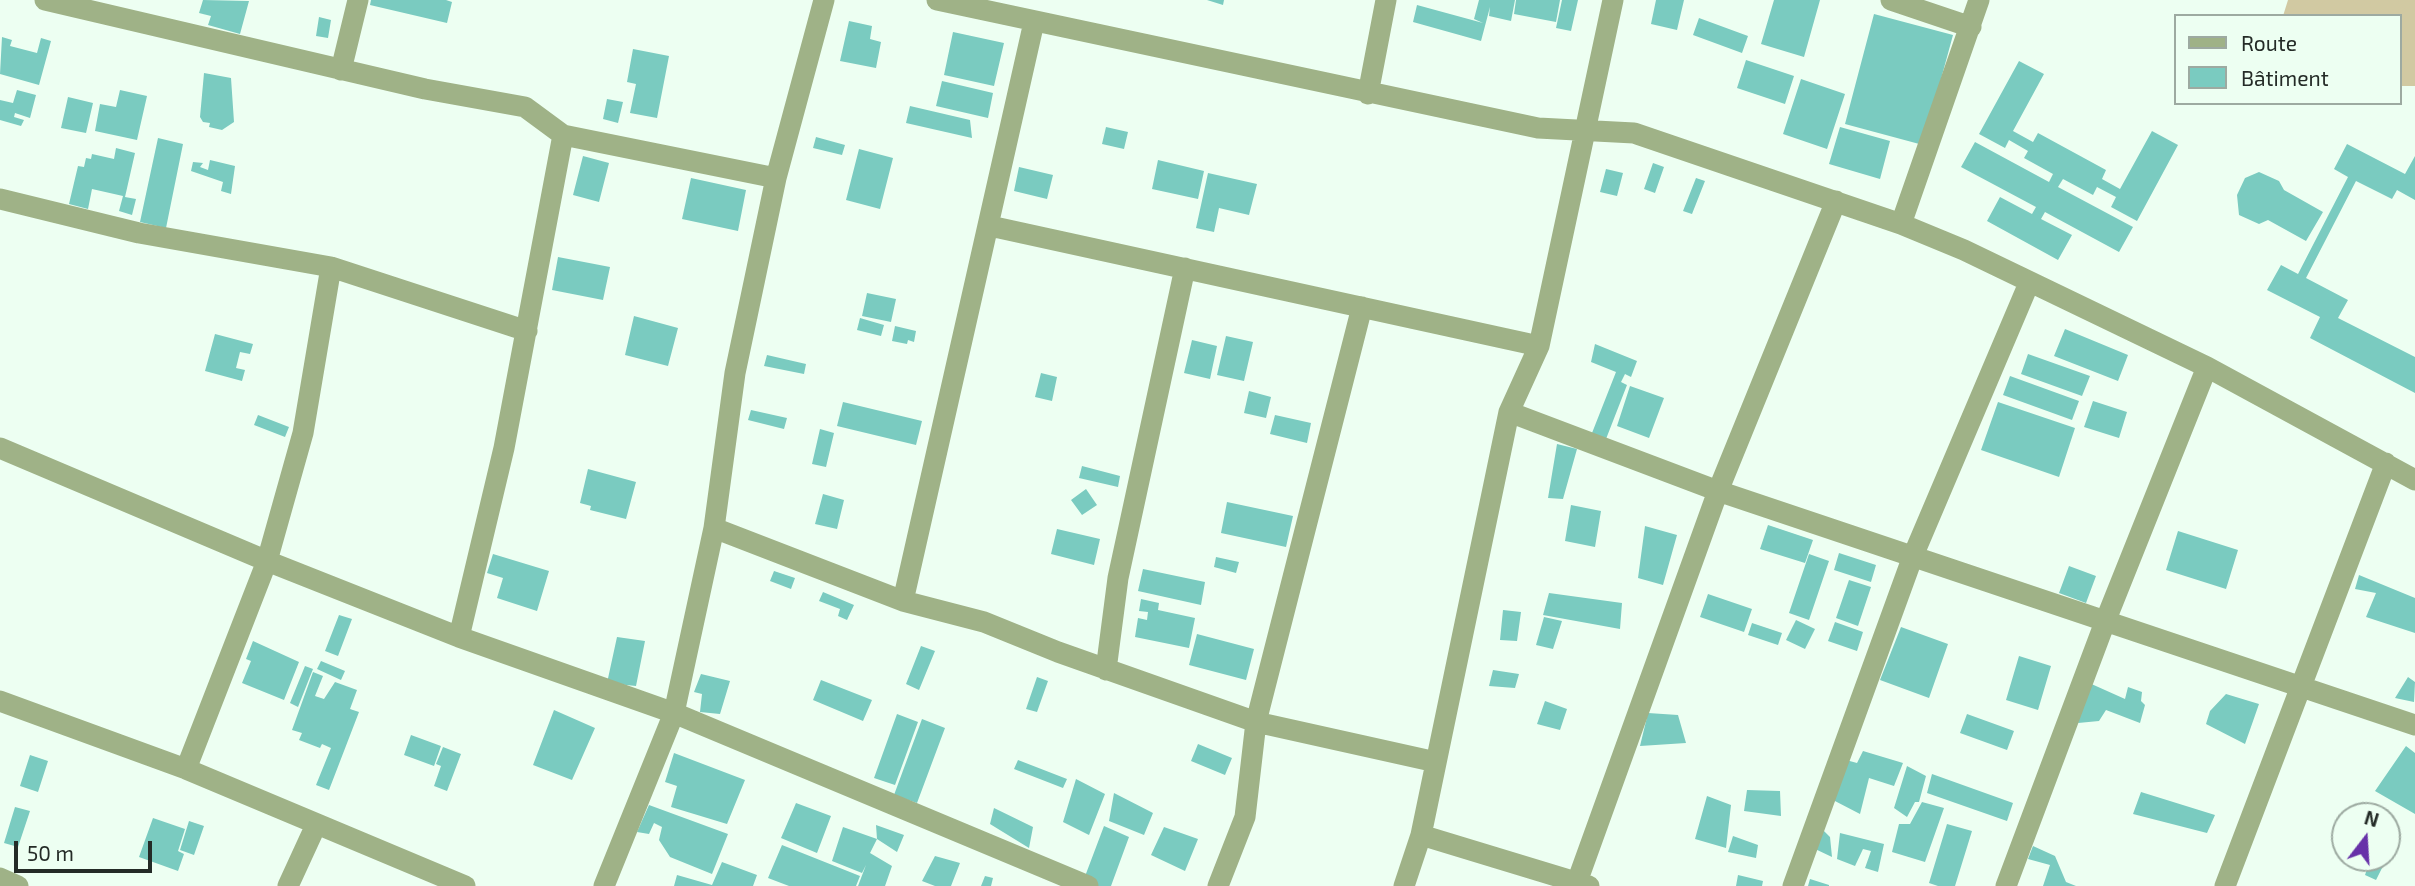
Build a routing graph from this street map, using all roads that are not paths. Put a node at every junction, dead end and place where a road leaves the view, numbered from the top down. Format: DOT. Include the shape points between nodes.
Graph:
graph roads {
  1 [pos="45,0"];
  2 [pos="358,0"];
  3 [pos="824,0"];
  4 [pos="937,0"];
  5 [pos="1386,0"];
  6 [pos="1613,0"];
  7 [pos="1891,0"];
  8 [pos="1979,0"];
  9 [pos="1034,22"];
  10 [pos="1971,27"];
  11 [pos="341,70"];
  12 [pos="1368,94"];
  13 [pos="1583,130"];
  14 [pos="563,135"];
  15 [pos="776,178"];
  16 [pos="0,199"];
  17 [pos="1836,201"];
  18 [pos="1901,224"];
  19 [pos="990,226"];
  20 [pos="331,267"];
  21 [pos="1185,268"];
  22 [pos="2029,283"];
  23 [pos="1362,307"];
  24 [pos="527,331"];
  25 [pos="1539,346"];
  26 [pos="2207,367"];
  27 [pos="1509,412"];
  28 [pos="0,448"];
  29 [pos="2386,463"];
  30 [pos="2415,480"];
  31 [pos="1718,491"];
  32 [pos="714,528"];
  33 [pos="1913,556"];
  34 [pos="267,561"];
  35 [pos="903,601"];
  36 [pos="2105,622"];
  37 [pos="459,637"];
  38 [pos="1106,670"];
  39 [pos="2299,688"];
  40 [pos="0,701"];
  41 [pos="674,713"];
  42 [pos="1256,722"];
  43 [pos="2415,725"];
  44 [pos="1436,762"];
  45 [pos="186,769"];
  46 [pos="316,825"];
  47 [pos="1420,835"];
  48 [pos="0,878"];
  49 [pos="1583,884"];
  50 [pos="18,886"];
  51 [pos="288,886"];
  52 [pos="466,886"];
  53 [pos="604,886"];
  54 [pos="1088,886"];
  55 [pos="1218,886"];
  56 [pos="1404,886"];
  57 [pos="1793,886"];
  58 [pos="2006,886"];
  59 [pos="2225,886"];
  1 -- 11 [label="street"];
  2 -- 11 [label="street"];
  3 -- 15 [label="street"];
  4 -- 9 [label="street"];
  5 -- 12 [label="street"];
  6 -- 13 [label="street"];
  7 -- 10 [label="street"];
  8 -- 10 [label="street"];
  9 -- 12 [label="street"];
  9 -- 19 [label="street"];
  10 -- 18 [label="street"];
  11 -- 14 [label="street" via="525,107"];
  12 -- 13 [label="street" via="1538,128"];
  13 -- 17 [label="street" via="1634,133"];
  13 -- 25 [label="street"];
  14 -- 15 [label="street"];
  14 -- 24 [label="street"];
  15 -- 32 [label="street" via="736,373"];
  16 -- 20 [label="street" via="139,233"];
  17 -- 18 [label="street"];
  17 -- 31 [label="street"];
  18 -- 22 [label="street"];
  19 -- 21 [label="street"];
  19 -- 35 [label="street"];
  20 -- 24 [label="street"];
  20 -- 34 [label="street" via="303,433"];
  21 -- 23 [label="street"];
  21 -- 38 [label="street" via="1118,578"];
  22 -- 26 [label="street"];
  22 -- 33 [label="street"];
  23 -- 25 [label="street"];
  23 -- 42 [label="street"];
  24 -- 37 [label="street"];
  25 -- 27 [label="street"];
  26 -- 29 [label="street"];
  26 -- 36 [label="street"];
  27 -- 31 [label="street"];
  27 -- 44 [label="street"];
  28 -- 34 [label="street"];
  29 -- 30 [label="street"];
  29 -- 39 [label="street"];
  31 -- 33 [label="street"];
  31 -- 49 [label="street"];
  32 -- 35 [label="street"];
  32 -- 41 [label="street"];
  33 -- 36 [label="street"];
  33 -- 57 [label="street"];
  34 -- 37 [label="street"];
  34 -- 45 [label="street"];
  35 -- 38 [label="street" via="985,622"];
  36 -- 39 [label="street"];
  36 -- 58 [label="street"];
  37 -- 41 [label="street"];
  38 -- 42 [label="street"];
  39 -- 43 [label="street"];
  39 -- 59 [label="street"];
  40 -- 45 [label="street"];
  41 -- 53 [label="street"];
  41 -- 54 [label="street"];
  42 -- 44 [label="street"];
  42 -- 55 [label="street" via="1245,817"];
  44 -- 47 [label="street"];
  45 -- 46 [label="street"];
  46 -- 51 [label="street"];
  46 -- 52 [label="street"];
  47 -- 49 [label="street"];
  47 -- 56 [label="street"];
  48 -- 50 [label="street"];
}
